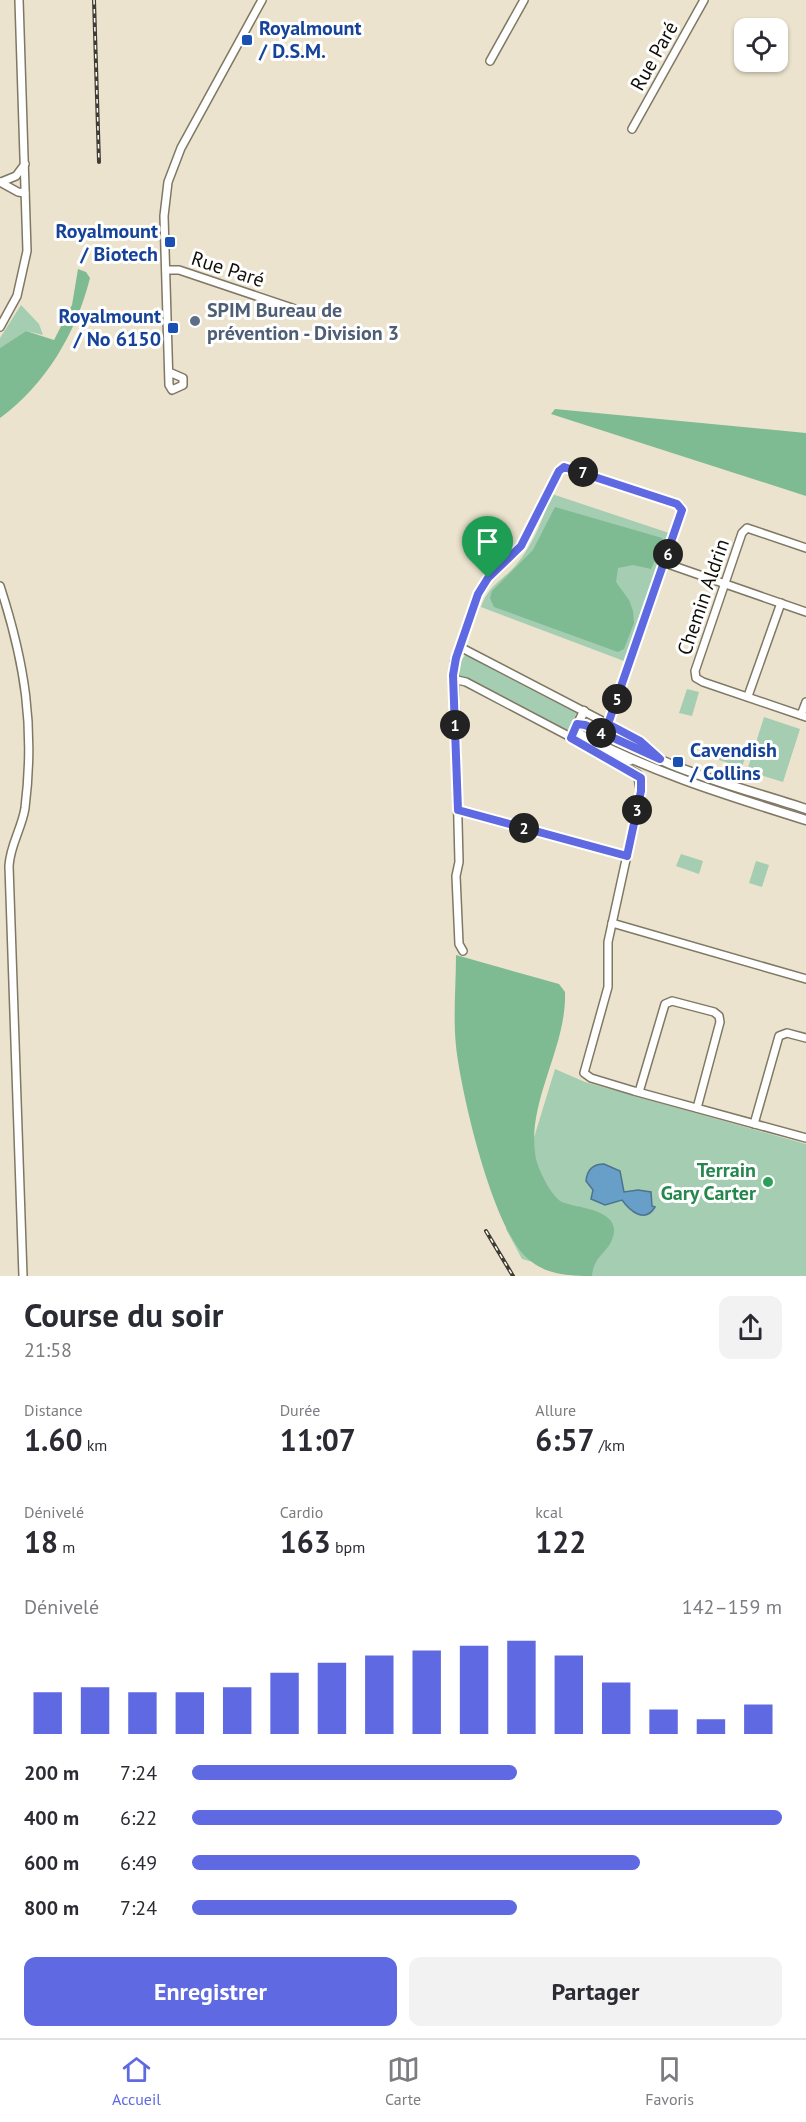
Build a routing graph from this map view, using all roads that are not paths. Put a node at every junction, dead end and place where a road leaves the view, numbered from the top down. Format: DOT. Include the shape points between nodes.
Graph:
graph roads {
  1 [pos="19,0"];
  2 [pos="262,0"];
  3 [pos="524,0"];
  4 [pos="704,0"];
  5 [pos="490,62"];
  6 [pos="632,129"];
  7 [pos="25,164"];
  8 [pos="0,182"];
  9 [pos="26,193"];
  10 [pos="166,270"];
  11 [pos="313,315"];
  12 [pos="0,327"];
  13 [pos="169,372"];
  14 [pos="806,548"];
  15 [pos="665,563"];
  16 [pos="725,584"];
  17 [pos="0,586"];
  18 [pos="780,603"];
  19 [pos="806,612"];
  20 [pos="460,647"];
  21 [pos="453,679"];
  22 [pos="748,696"];
  23 [pos="806,702"];
  24 [pos="584,711"];
  25 [pos="804,716"];
  26 [pos="608,724"];
  27 [pos="574,731"];
  28 [pos="597,751"];
  29 [pos="660,759"];
  30 [pos="647,765"];
  31 [pos="660,772"];
  32 [pos="641,791"];
  33 [pos="806,809"];
  34 [pos="458,810"];
  35 [pos="806,820"];
  36 [pos="627,856"];
  37 [pos="612,923"];
  38 [pos="463,951"];
  39 [pos="806,979"];
  40 [pos="806,1038"];
  41 [pos="639,1092"];
  42 [pos="697,1108"];
  43 [pos="754,1124"];
  44 [pos="806,1138"];
  45 [pos="23,1276"];
  1 -- 7 [label="street"];
  2 -- 10 [label="street" via="171,171 164,205"];
  3 -- 5 [label="street"];
  4 -- 6 [label="street, Rue Paré"];
  7 -- 8 [label="street" via="16,176"];
  7 -- 9 [label="street"];
  8 -- 9 [label="street"];
  9 -- 12 [label="street" via="24,274 14,304"];
  10 -- 11 [label="street, Rue Paré" via="179,270"];
  10 -- 13 [label="street"];
  14 -- 16 [label="street, Chemin Aldrin" via="747,528"];
  15 -- 16 [label="street"];
  15 -- 20 [label="street" via="682,510 677,504 564,467 521,546 482,588"];
  15 -- 26 [label="street"];
  16 -- 18 [label="street"];
  16 -- 22 [label="street, Chemin Aldrin" via="695,671 696,678"];
  17 -- 45 [label="street" via="22,667 29,714 24,811 9,866"];
  18 -- 19 [label="street"];
  18 -- 22 [label="street"];
  20 -- 21 [label="street"];
  20 -- 24 [label="street"];
  21 -- 27 [label="street"];
  21 -- 34 [label="street"];
  22 -- 25 [label="street"];
  23 -- 25 [label="street"];
  24 -- 26 [label="street"];
  24 -- 27 [label="main road"];
  26 -- 29 [label="street" via="640,741"];
  27 -- 28 [label="street"];
  27 -- 29 [label="main road" via="589,727"];
  27 -- 30 [label="main road"];
  28 -- 30 [label="street"];
  28 -- 32 [label="main road" via="640,776"];
  29 -- 33 [label="main road"];
  30 -- 31 [label="main road"];
  31 -- 32 [label="main road" via="649,777"];
  31 -- 35 [label="main road"];
  32 -- 36 [label="street"];
  34 -- 36 [label="street"];
  34 -- 38 [label="street" via="456,889 459,944"];
  36 -- 37 [label="street"];
  37 -- 39 [label="street"];
  37 -- 41 [label="street" via="607,948 608,987 584,1074"];
  40 -- 43 [label="street" via="787,1033 779,1036"];
  41 -- 42 [label="street"];
  41 -- 42 [label="street" via="664,1005 672,1001 694,1007 715,1013 720,1020"];
  42 -- 43 [label="street"];
  43 -- 44 [label="street"];
}
